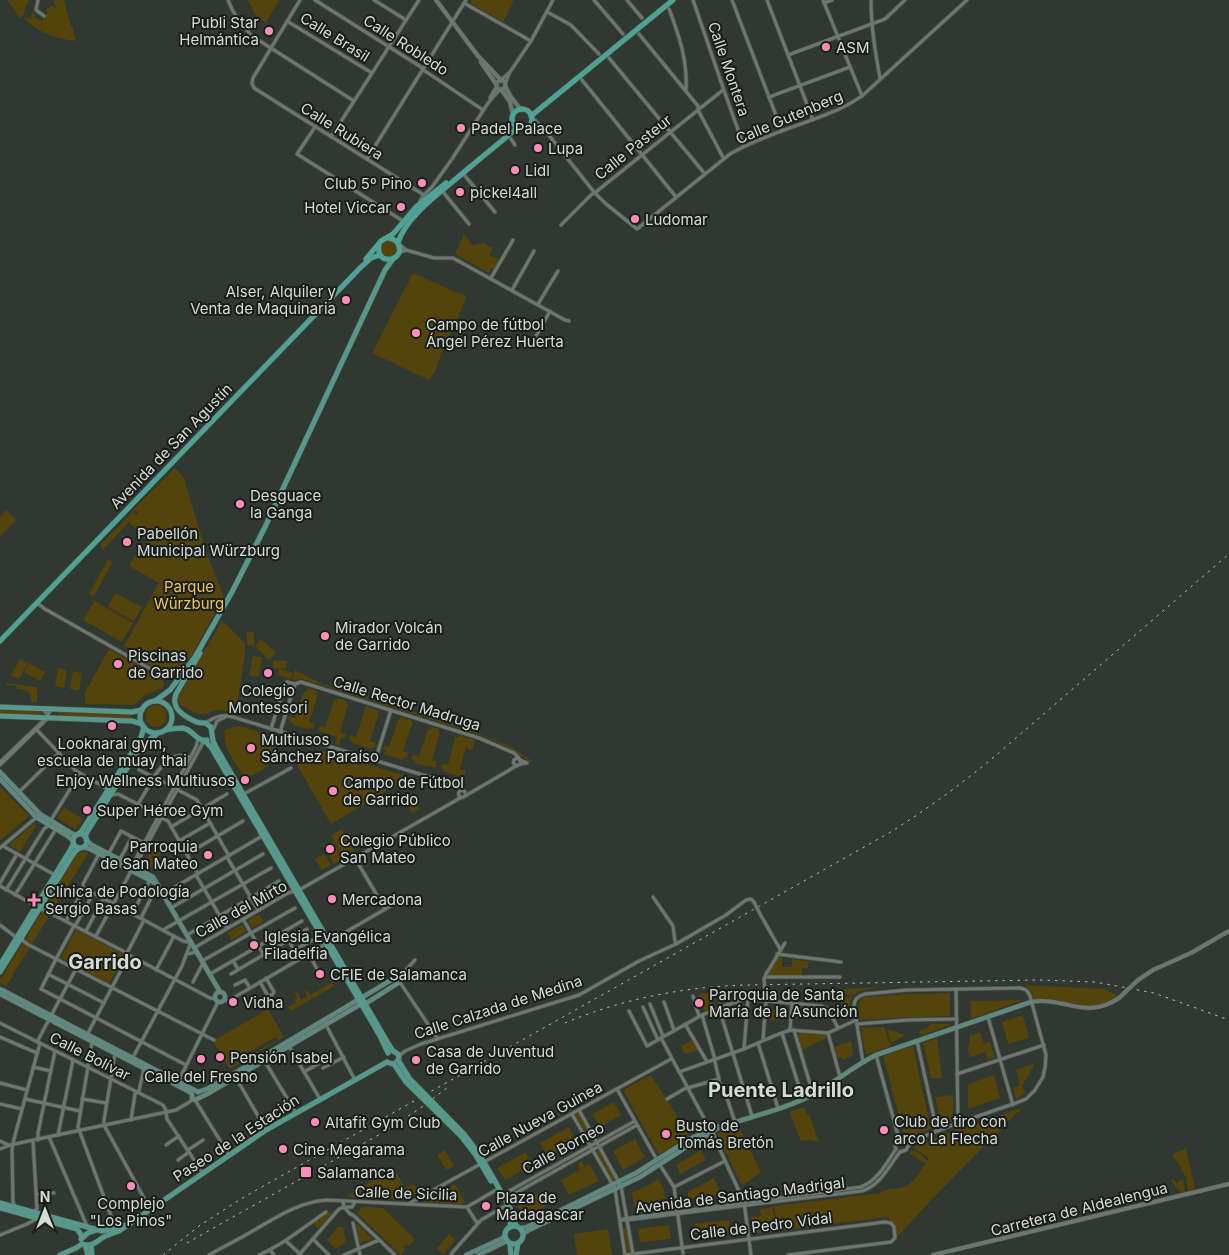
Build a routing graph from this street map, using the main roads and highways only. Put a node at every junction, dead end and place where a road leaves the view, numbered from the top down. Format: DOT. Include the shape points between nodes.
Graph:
graph roads {
  1 [pos="673,0"];
  2 [pos="533,118"];
  3 [pos="517,128"];
  4 [pos="477,161"];
  5 [pos="388,238"];
  6 [pos="398,244"];
  7 [pos="379,245"];
  8 [pos="382,257"];
  9 [pos="393,259"];
  10 [pos="360,268"];
  11 [pos="385,270"];
  12 [pos="0,641"];
  13 [pos="205,641"];
  14 [pos="201,652"];
  15 [pos="155,701"];
  16 [pos="0,706"];
  17 [pos="142,710"];
  18 [pos="171,710"];
  19 [pos="0,716"];
  20 [pos="192,720"];
  21 [pos="202,723"];
  22 [pos="143,726"];
  23 [pos="166,730"];
  24 [pos="212,732"];
  25 [pos="158,733"];
  26 [pos="196,736"];
  27 [pos="205,741"];
  28 [pos="0,772"];
  29 [pos="0,779"];
  30 [pos="109,792"];
  31 [pos="241,795"];
  32 [pos="38,815"];
  33 [pos="50,823"];
  34 [pos="77,835"];
  35 [pos="86,839"];
  36 [pos="73,842"];
  37 [pos="81,847"];
  38 [pos="108,856"];
  39 [pos="133,868"];
  40 [pos="38,907"];
  41 [pos="19,938"];
  42 [pos="0,965"];
  43 [pos="0,972"];
  44 [pos="404,972"];
  45 [pos="398,980"];
  46 [pos="0,989"];
  47 [pos="220,992"];
  48 [pos="0,994"];
  49 [pos="362,1001"];
  50 [pos="1032,1002"];
  51 [pos="50,1017"];
  52 [pos="87,1036"];
  53 [pos="286,1045"];
  54 [pos="395,1056"];
  55 [pos="132,1060"];
  56 [pos="386,1062"];
  57 [pos="177,1083"];
  58 [pos="483,1163"];
  59 [pos="614,1187"];
  60 [pos="0,1204"];
  61 [pos="0,1208"];
  62 [pos="127,1224"];
  63 [pos="510,1227"];
  64 [pos="518,1227"];
  65 [pos="100,1230"];
  66 [pos="523,1234"];
  67 [pos="82,1236"];
  68 [pos="505,1236"];
  69 [pos="101,1239"];
  70 [pos="509,1242"];
  71 [pos="518,1243"];
  72 [pos="83,1245"];
  73 [pos="92,1245"];
  74 [pos="60,1255"];
  75 [pos="90,1255"];
  76 [pos="466,1255"];
  77 [pos="478,1255"];
  78 [pos="511,1255"];
  79 [pos="516,1255"];
  1 -- 2 [label="highway"];
  2 -- 3 [label="highway" via="527,128"];
  2 -- 3 [label="highway" via="525,110 515,112 512,120"];
  3 -- 4 [label="highway"];
  4 -- 5 [label="highway" via="419,204"];
  4 -- 6 [label="highway" via="419,212 405,228"];
  5 -- 6 [label="highway"];
  5 -- 7 [label="highway"];
  6 -- 9 [label="highway" via="399,252"];
  7 -- 8 [label="highway"];
  7 -- 10 [label="highway, Avenida de San Agustín"];
  8 -- 9 [label="highway"];
  8 -- 10 [label="highway, Avenida de San Agustín" via="371,258"];
  8 -- 11 [label="main road"];
  9 -- 11 [label="main road"];
  10 -- 12 [label="highway, Avenida de San Agustín"];
  11 -- 13 [label="main road" via="248,563"];
  13 -- 14 [label="main road"];
  13 -- 15 [label="main road" via="170,690"];
  14 -- 18 [label="main road" via="173,696"];
  14 -- 20 [label="main road" via="174,702 177,709"];
  15 -- 17 [label="main road"];
  15 -- 18 [label="main road"];
  16 -- 17 [label="main road"];
  17 -- 22 [label="main road"];
  18 -- 20 [label="main road"];
  18 -- 23 [label="main road" via="172,721"];
  19 -- 22 [label="main road" via="132,720"];
  20 -- 21 [label="main road"];
  21 -- 24 [label="main road" via="208,724"];
  21 -- 26 [label="main road" via="195,728"];
  22 -- 25 [label="main road"];
  22 -- 30 [label="main road" via="141,737"];
  23 -- 25 [label="main road"];
  23 -- 26 [label="main road" via="183,728"];
  24 -- 27 [label="main road"];
  24 -- 31 [label="main road" via="215,745"];
  25 -- 30 [label="main road" via="145,743"];
  26 -- 27 [label="main road"];
  27 -- 31 [label="main road"];
  28 -- 32 [label="main road"];
  29 -- 32 [label="main road"];
  30 -- 34 [label="main road"];
  30 -- 35 [label="main road"];
  31 -- 49 [label="main road"];
  32 -- 33 [label="main road"];
  33 -- 34 [label="main road"];
  33 -- 36 [label="main road"];
  34 -- 35 [label="main road" via="81,834"];
  34 -- 36 [label="main road"];
  35 -- 37 [label="main road" via="86,844"];
  35 -- 38 [label="main road"];
  36 -- 37 [label="main road"];
  36 -- 40 [label="main road"];
  37 -- 38 [label="main road"];
  37 -- 40 [label="main road" via="72,855"];
  38 -- 39 [label="main road"];
  38 -- 39 [label="main road"];
  39 -- 47 [label="main road" via="156,883"];
  40 -- 41 [label="main road"];
  41 -- 42 [label="main road"];
  41 -- 43 [label="main road"];
  44 -- 45 [label="main road"];
  45 -- 49 [label="main road" via="377,987"];
  45 -- 49 [label="main road" via="396,985"];
  46 -- 51 [label="main road"];
  47 -- 47 [label="main road" via="224,994 225,1001 217,1001 216,995"];
  48 -- 51 [label="main road"];
  49 -- 53 [label="main road"];
  49 -- 53 [label="main road"];
  49 -- 54 [label="main road"];
  50 -- 59 [label="main road" via="876,1055 803,1099 710,1130"];
  51 -- 52 [label="main road"];
  52 -- 55 [label="main road"];
  52 -- 55 [label="main road" via="92,1042"];
  53 -- 57 [label="main road" via="209,1093 196,1096"];
  54 -- 56 [label="main road" via="390,1064"];
  54 -- 56 [label="main road" via="385,1057"];
  54 -- 58 [label="main road, bridge" via="406,1082 462,1134"];
  55 -- 57 [label="main road"];
  55 -- 57 [label="main road"];
  56 -- 62 [label="main road, Paseo de la Estación" via="266,1130"];
  58 -- 63 [label="main road" via="511,1218"];
  58 -- 64 [label="main road"];
  59 -- 64 [label="main road" via="527,1227"];
  59 -- 66 [label="main road"];
  60 -- 65 [label="main road"];
  61 -- 67 [label="main road" via="77,1229"];
  62 -- 65 [label="main road, Paseo de la Estación"];
  62 -- 69 [label="main road, Paseo de la Estación"];
  63 -- 64 [label="main road"];
  63 -- 68 [label="main road"];
  64 -- 66 [label="main road"];
  65 -- 67 [label="main road, Paseo de la Estación"];
  65 -- 69 [label="main road"];
  66 -- 71 [label="main road"];
  67 -- 72 [label="main road"];
  68 -- 70 [label="main road"];
  68 -- 76 [label="main road"];
  69 -- 73 [label="main road, Paseo de la Estación"];
  70 -- 71 [label="main road"];
  70 -- 77 [label="main road"];
  70 -- 78 [label="main road"];
  71 -- 79 [label="main road"];
  72 -- 73 [label="main road"];
  72 -- 74 [label="main road"];
  72 -- 75 [label="main road"];
  73 -- 75 [label="main road"];
}
